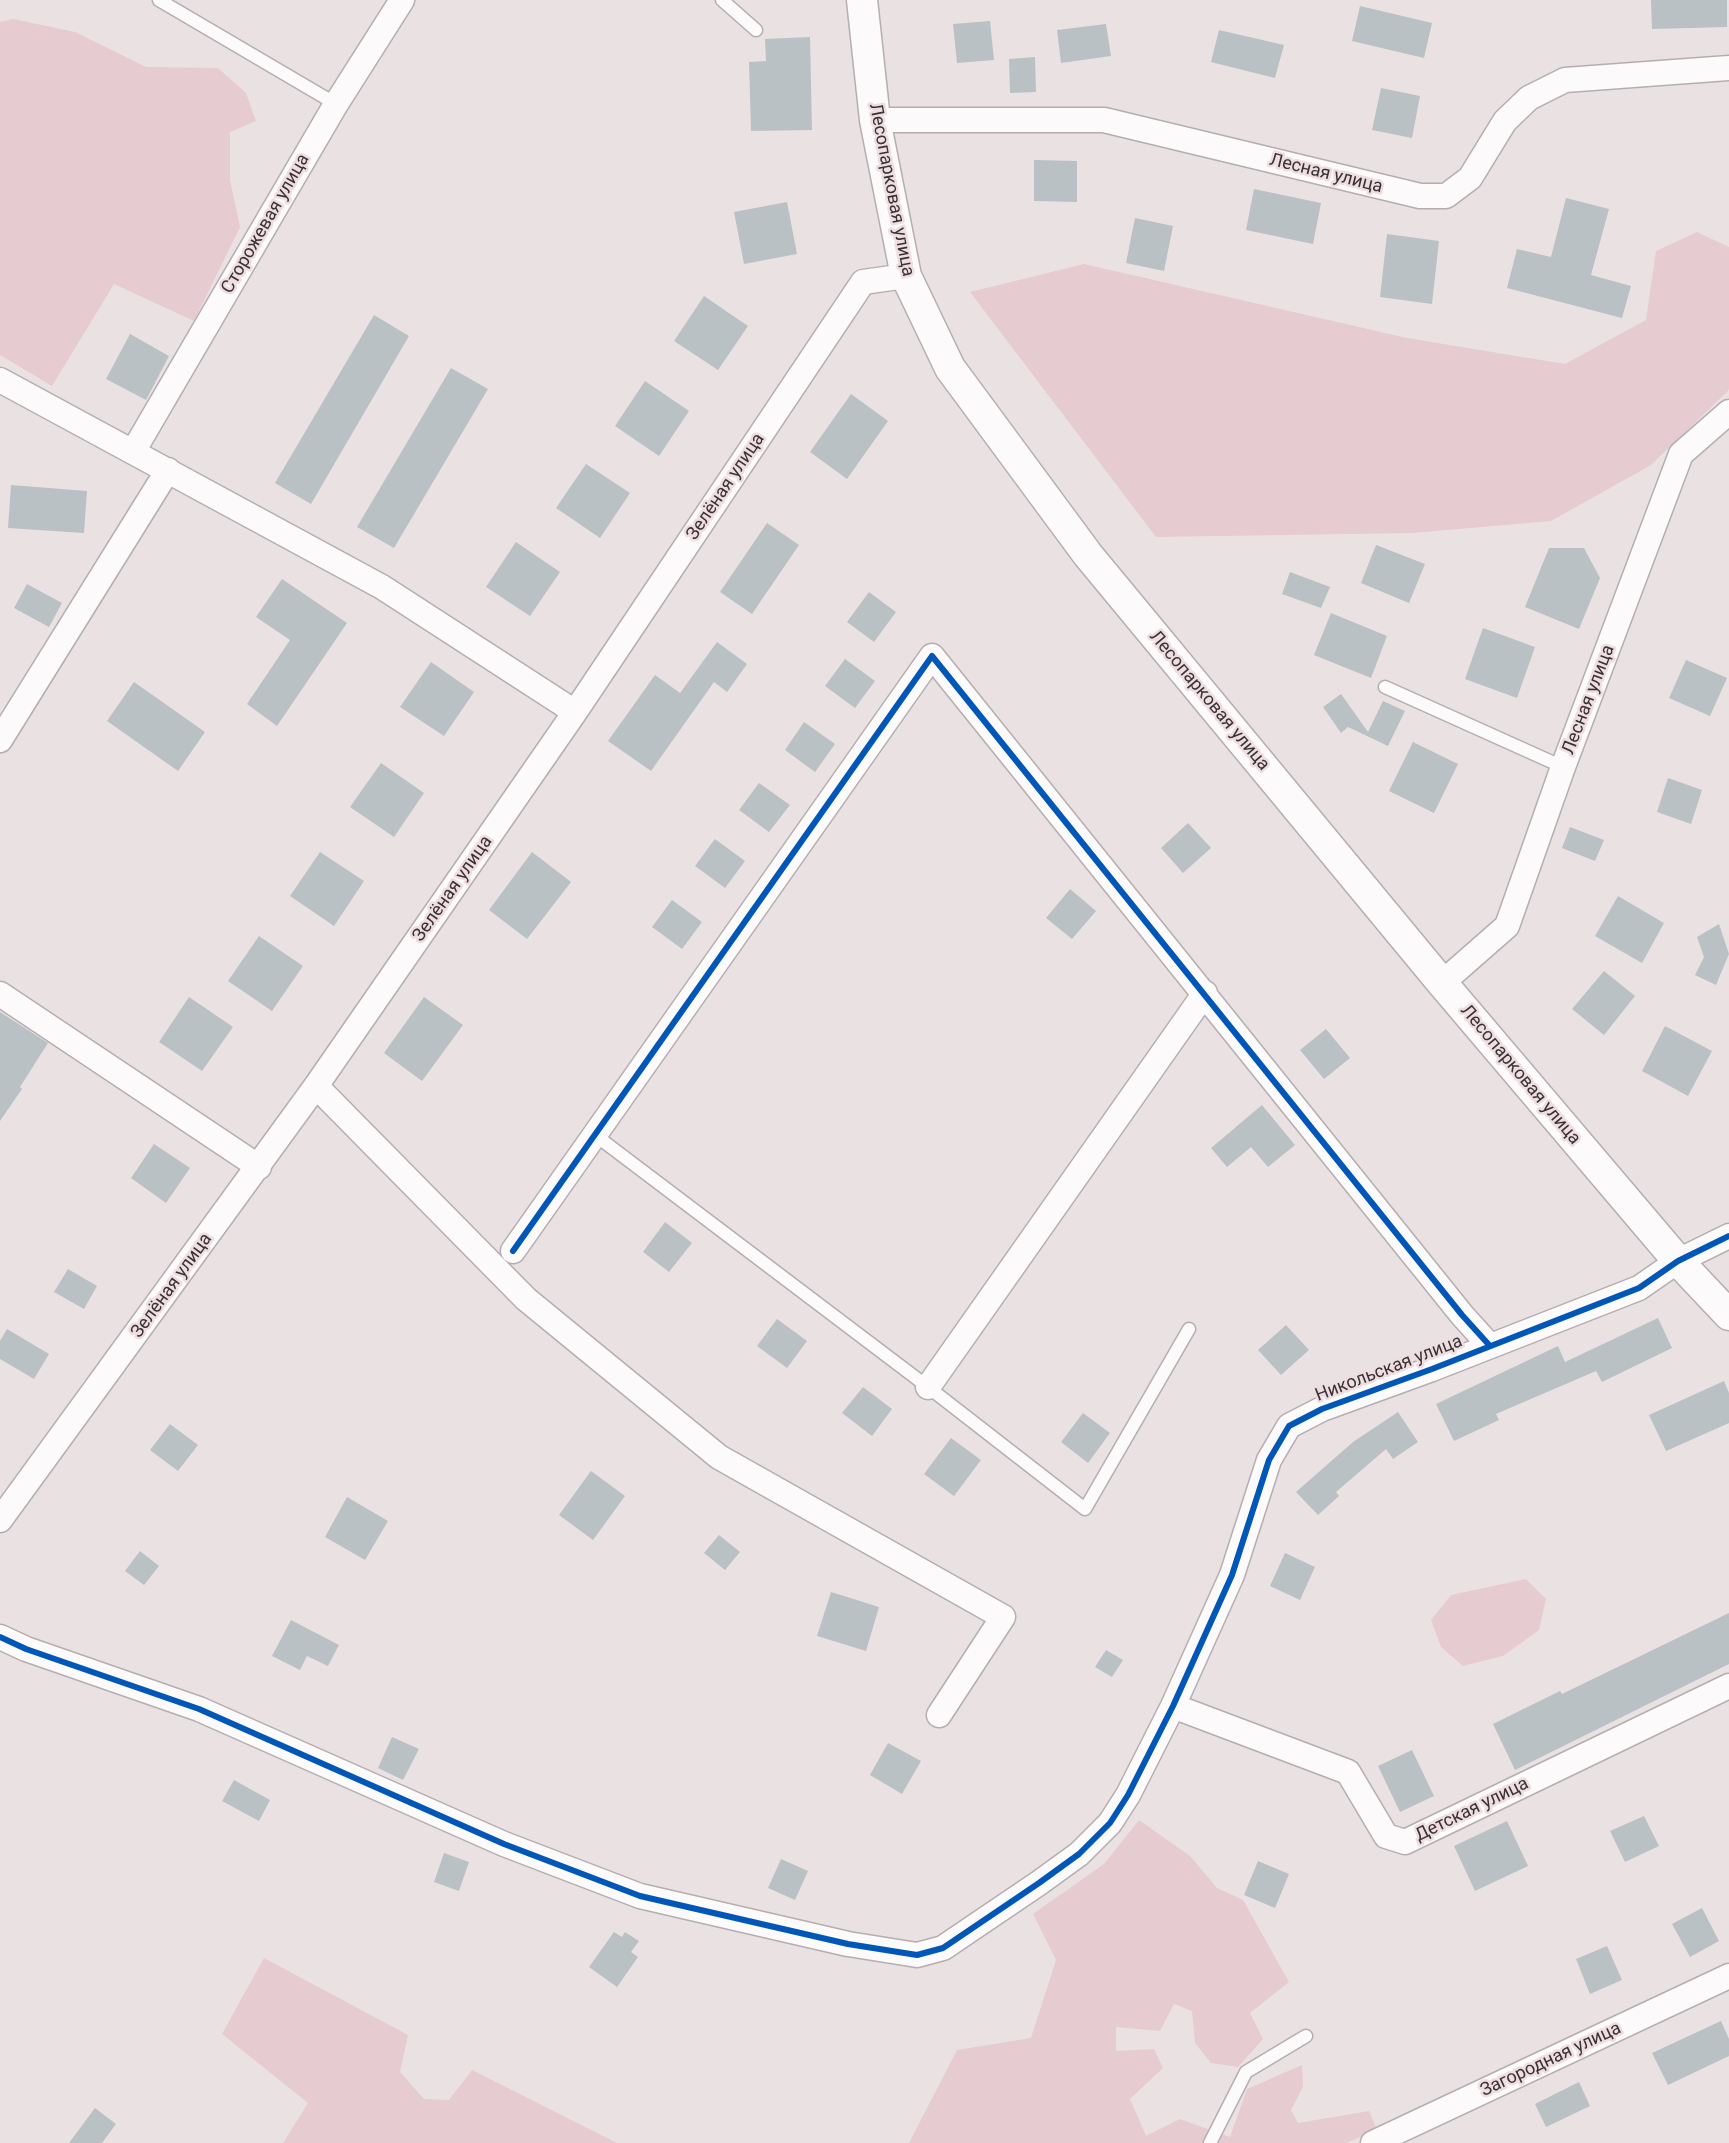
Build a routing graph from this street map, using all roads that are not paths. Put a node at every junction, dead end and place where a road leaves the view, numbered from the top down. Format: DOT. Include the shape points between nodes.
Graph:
graph roads {
  1 [pos="159,0"];
  2 [pos="402,0"];
  3 [pos="722,0"];
  4 [pos="862,0"];
  5 [pos="756,30"];
  6 [pos="1729,68"];
  7 [pos="336,104"];
  8 [pos="875,120"];
  9 [pos="906,276"];
  10 [pos="0,380"];
  11 [pos="1723,425"];
  12 [pos="134,450"];
  13 [pos="168,470"];
  14 [pos="1385,687"];
  15 [pos="575,712"];
  16 [pos="0,740"];
  17 [pos="1563,767"];
  18 [pos="1442,982"];
  19 [pos="1204,993"];
  20 [pos="0,994"];
  21 [pos="316,1086"];
  22 [pos="595,1135"];
  23 [pos="259,1167"];
  24 [pos="1729,1236"];
  25 [pos="513,1251"];
  26 [pos="1678,1261"];
  27 [pos="1729,1315"];
  28 [pos="1189,1329"];
  29 [pos="1490,1346"];
  30 [pos="928,1387"];
  31 [pos="0,1520"];
  32 [pos="0,1637"];
  33 [pos="1729,1686"];
  34 [pos="1173,1706"];
  35 [pos="939,1714"];
  36 [pos="1729,1976"];
  37 [pos="1306,2036"];
  38 [pos="1210,2143"];
  39 [pos="1372,2143"];
  1 -- 7 [label="lane"];
  2 -- 7 [label="street, Сторожевая улица"];
  3 -- 5 [label="lane"];
  4 -- 8 [label="street, Лесопарковая улица"];
  6 -- 8 [label="street, Лесная улица" via="1564,80 1529,98 1505,121 1470,178 1446,196 1420,196 1104,120"];
  7 -- 12 [label="street, Сторожевая улица"];
  8 -- 9 [label="street, Лесопарковая улица"];
  9 -- 15 [label="street, Зелёная улица" via="863,282"];
  9 -- 18 [label="street, Лесопарковая улица" via="950,368 1027,476"];
  10 -- 12 [label="street"];
  11 -- 17 [label="street, Лесная улица" via="1681,454"];
  12 -- 13 [label="street"];
  13 -- 15 [label="street" via="382,586"];
  13 -- 16 [label="street"];
  14 -- 17 [label="lane"];
  15 -- 21 [label="street, Зелёная улица"];
  17 -- 18 [label="street, Лесная улица" via="1507,926"];
  18 -- 26 [label="street, Лесопарковая улица"];
  19 -- 22 [label="street" via="932,656"];
  19 -- 29 [label="street"];
  19 -- 30 [label="street"];
  20 -- 23 [label="street"];
  21 -- 23 [label="street, Зелёная улица"];
  21 -- 35 [label="street" via="526,1299 719,1457 1003,1617"];
  22 -- 25 [label="street"];
  22 -- 30 [label="lane"];
  23 -- 31 [label="street, Зелёная улица"];
  24 -- 26 [label="street, Никольская улица"];
  26 -- 27 [label="street, Лесопарковая улица"];
  26 -- 29 [label="street, Никольская улица" via="1639,1288"];
  28 -- 30 [label="lane" via="1085,1509"];
  29 -- 34 [label="street, Никольская улица" via="1322,1408 1289,1426 1269,1461 1232,1575"];
  32 -- 34 [label="street, Никольская улица" via="199,1709 504,1844 640,1896 848,1944 917,1955 943,1948 1079,1854 1110,1823 1128,1795"];
  33 -- 34 [label="street, Детская улица" via="1405,1842 1386,1836 1348,1772"];
  36 -- 39 [label="street, Загородная улица"];
  37 -- 38 [label="lane" via="1246,2072"];
}
